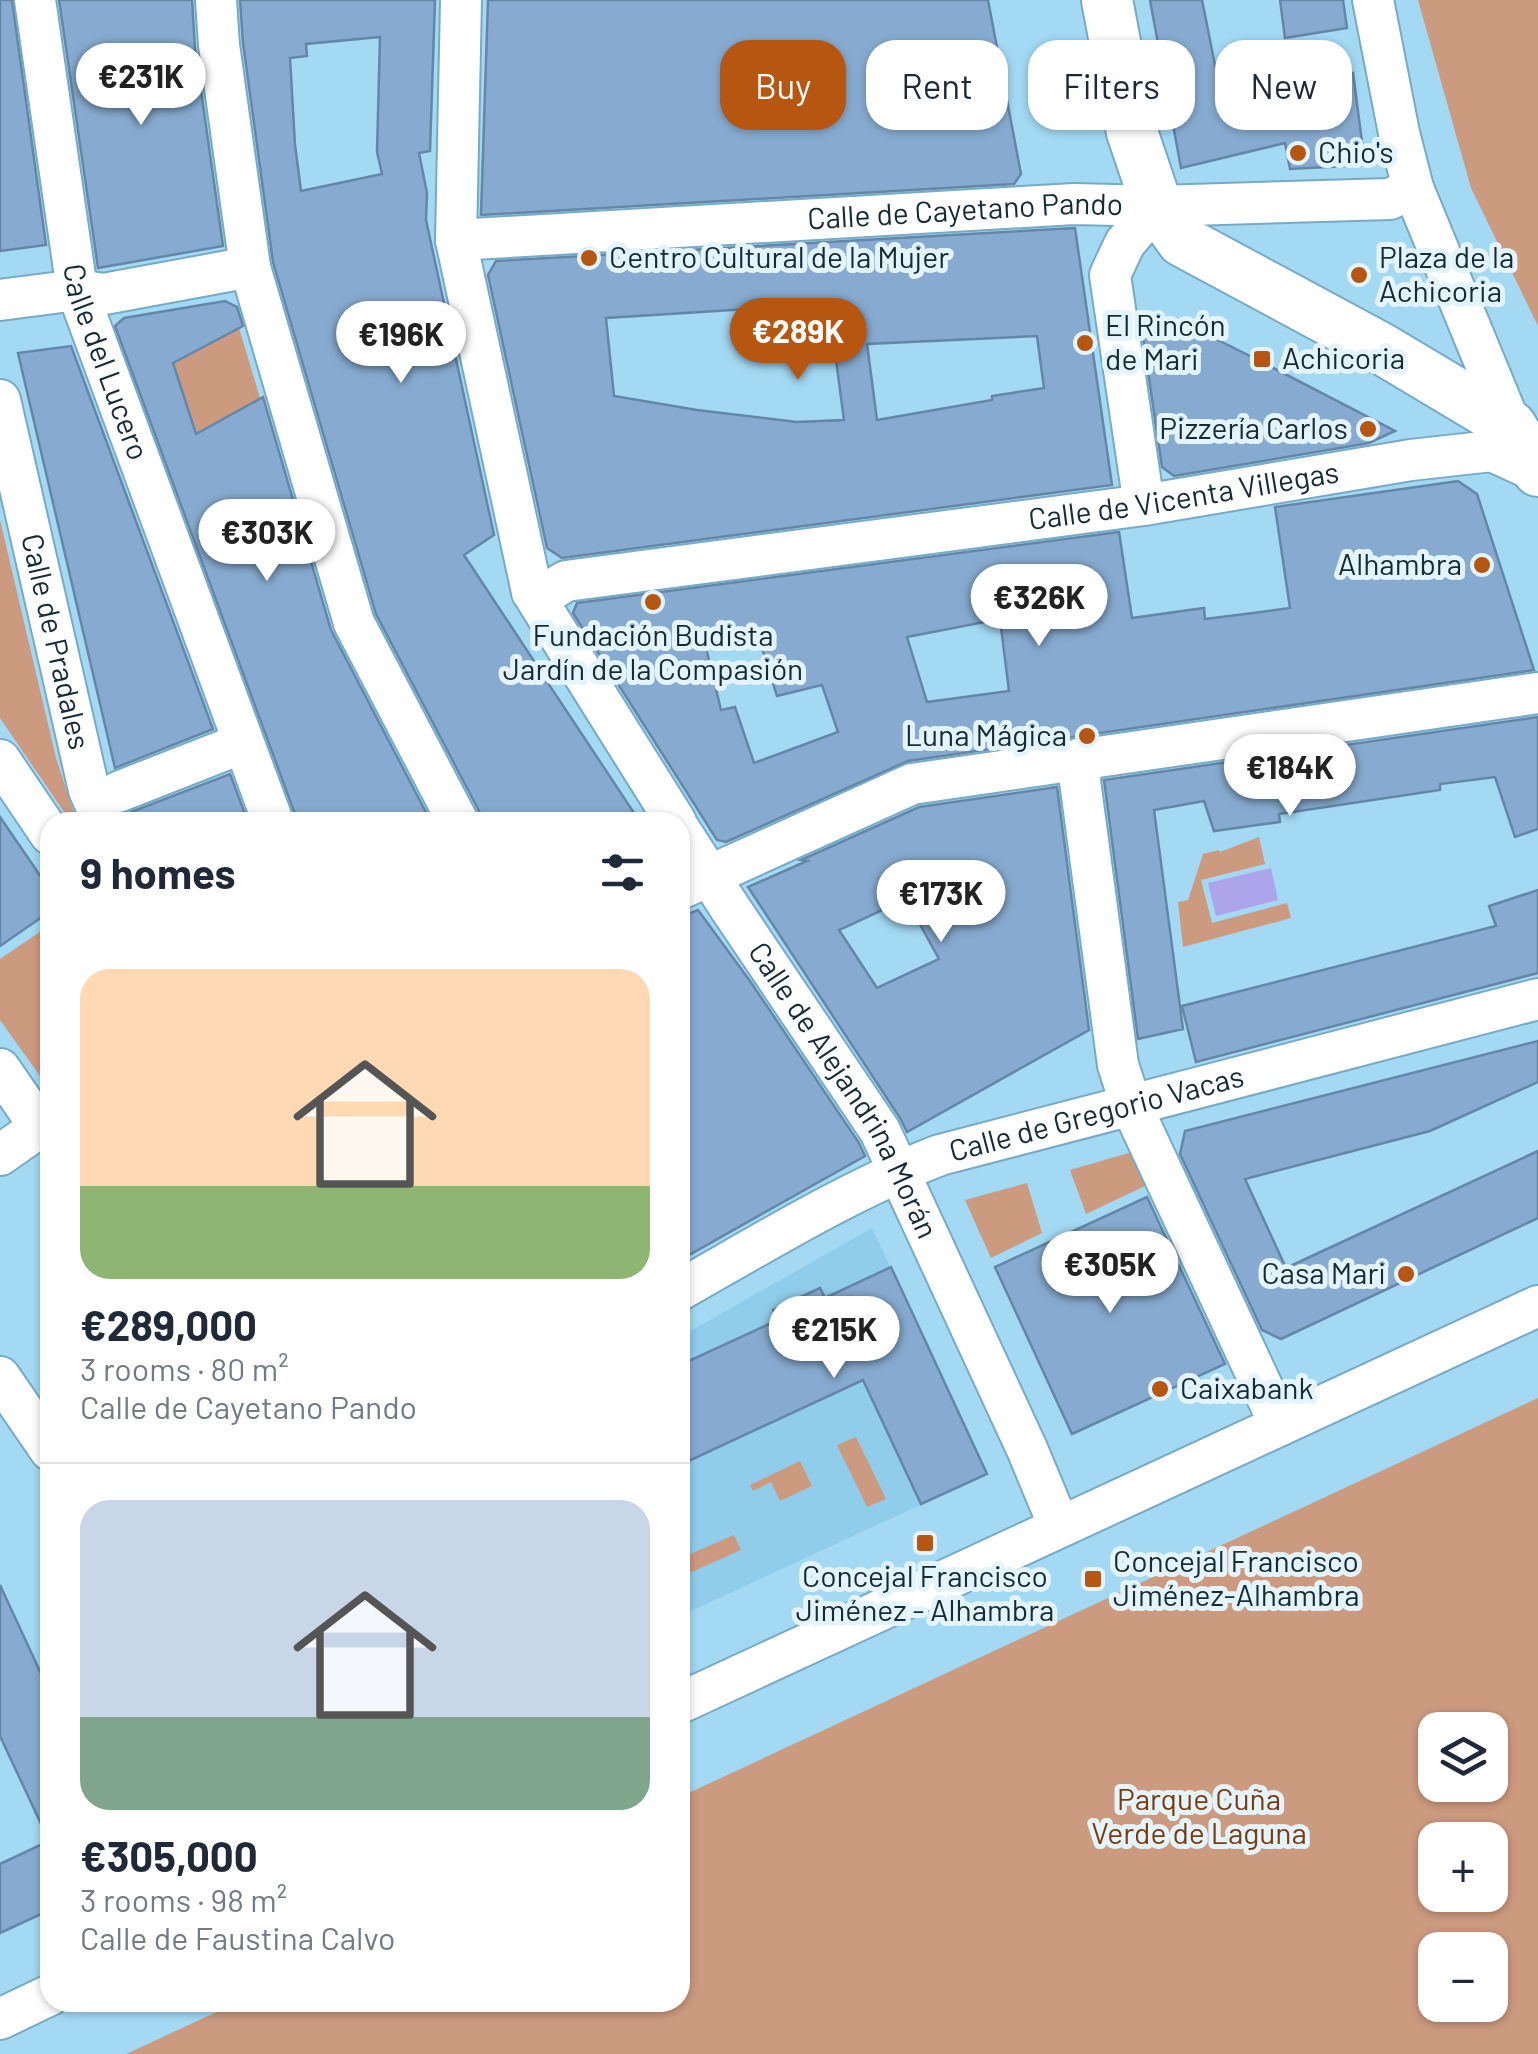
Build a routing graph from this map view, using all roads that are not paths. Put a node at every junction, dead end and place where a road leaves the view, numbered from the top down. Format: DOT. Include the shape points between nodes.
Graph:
graph roads {
  1 [pos="35,0"];
  2 [pos="216,0"];
  3 [pos="460,0"];
  4 [pos="1107,0"];
  5 [pos="1373,0"];
  6 [pos="1413,188"];
  7 [pos="1157,206"];
  8 [pos="456,240"];
  9 [pos="250,267"];
  10 [pos="77,290"];
  11 [pos="0,300"];
  12 [pos="0,400"];
  13 [pos="1511,426"];
  14 [pos="1538,472"];
  15 [pos="1144,505"];
  16 [pos="532,592"];
  17 [pos="1538,693"];
  18 [pos="226,750"];
  19 [pos="1081,758"];
  20 [pos="0,760"];
  21 [pos="110,807"];
  22 [pos="269,812"];
  23 [pos="453,812"];
  24 [pos="670,812"];
  25 [pos="40,819"];
  26 [pos="695,882"];
  27 [pos="1538,999"];
  28 [pos="0,1069"];
  29 [pos="1130,1105"];
  30 [pos="40,1118"];
  31 [pos="40,1127"];
  32 [pos="0,1155"];
  33 [pos="900,1171"];
  34 [pos="690,1284"];
  35 [pos="1538,1306"];
  36 [pos="0,1378"];
  37 [pos="1280,1425"];
  38 [pos="40,1436"];
  39 [pos="1060,1526"];
  40 [pos="690,1697"];
  41 [pos="40,2000"];
  42 [pos="0,2018"];
  1 -- 10 [label="street, Calle del Lucero"];
  2 -- 9 [label="street"];
  3 -- 8 [label="street"];
  4 -- 7 [label="main road" via="1132,132"];
  5 -- 6 [label="street"];
  6 -- 7 [label="street, Calle de Cayetano Pando" via="1390,198"];
  6 -- 13 [label="street"];
  7 -- 8 [label="street, Calle de Cayetano Pando" via="1074,204"];
  7 -- 13 [label="main road" via="1182,241"];
  7 -- 15 [label="street" via="1125,243 1110,275"];
  8 -- 16 [label="street"];
  9 -- 10 [label="street" via="104,294"];
  9 -- 23 [label="street" via="354,623"];
  10 -- 11 [label="street"];
  10 -- 22 [label="street, Calle del Lucero"];
  12 -- 21 [label="street, Calle de Pradales" via="89,790"];
  13 -- 14 [label="main road"];
  14 -- 15 [label="street, Calle de Vicenta Villegas" via="1492,451"];
  15 -- 16 [label="street, Calle de Vicenta Villegas" via="566,581"];
  16 -- 24 [label="street"];
  17 -- 19 [label="street"];
  18 -- 21 [label="street"];
  19 -- 26 [label="street" via="912,784"];
  19 -- 29 [label="street" via="1118,1065"];
  20 -- 25 [label="street"];
  26 -- 33 [label="street, Calle de Alejandrina Morán" via="880,1131"];
  27 -- 29 [label="street, Calle de Gregorio Vacas"];
  28 -- 30 [label="street"];
  29 -- 33 [label="street, Calle de Gregorio Vacas"];
  29 -- 37 [label="street"];
  31 -- 32 [label="street"];
  33 -- 34 [label="street, Calle de Gregorio Vacas"];
  33 -- 39 [label="street, Calle de Alejandrina Morán"];
  35 -- 37 [label="street"];
  36 -- 38 [label="street"];
  37 -- 39 [label="street"];
  39 -- 40 [label="street"];
  41 -- 42 [label="street"];
}
